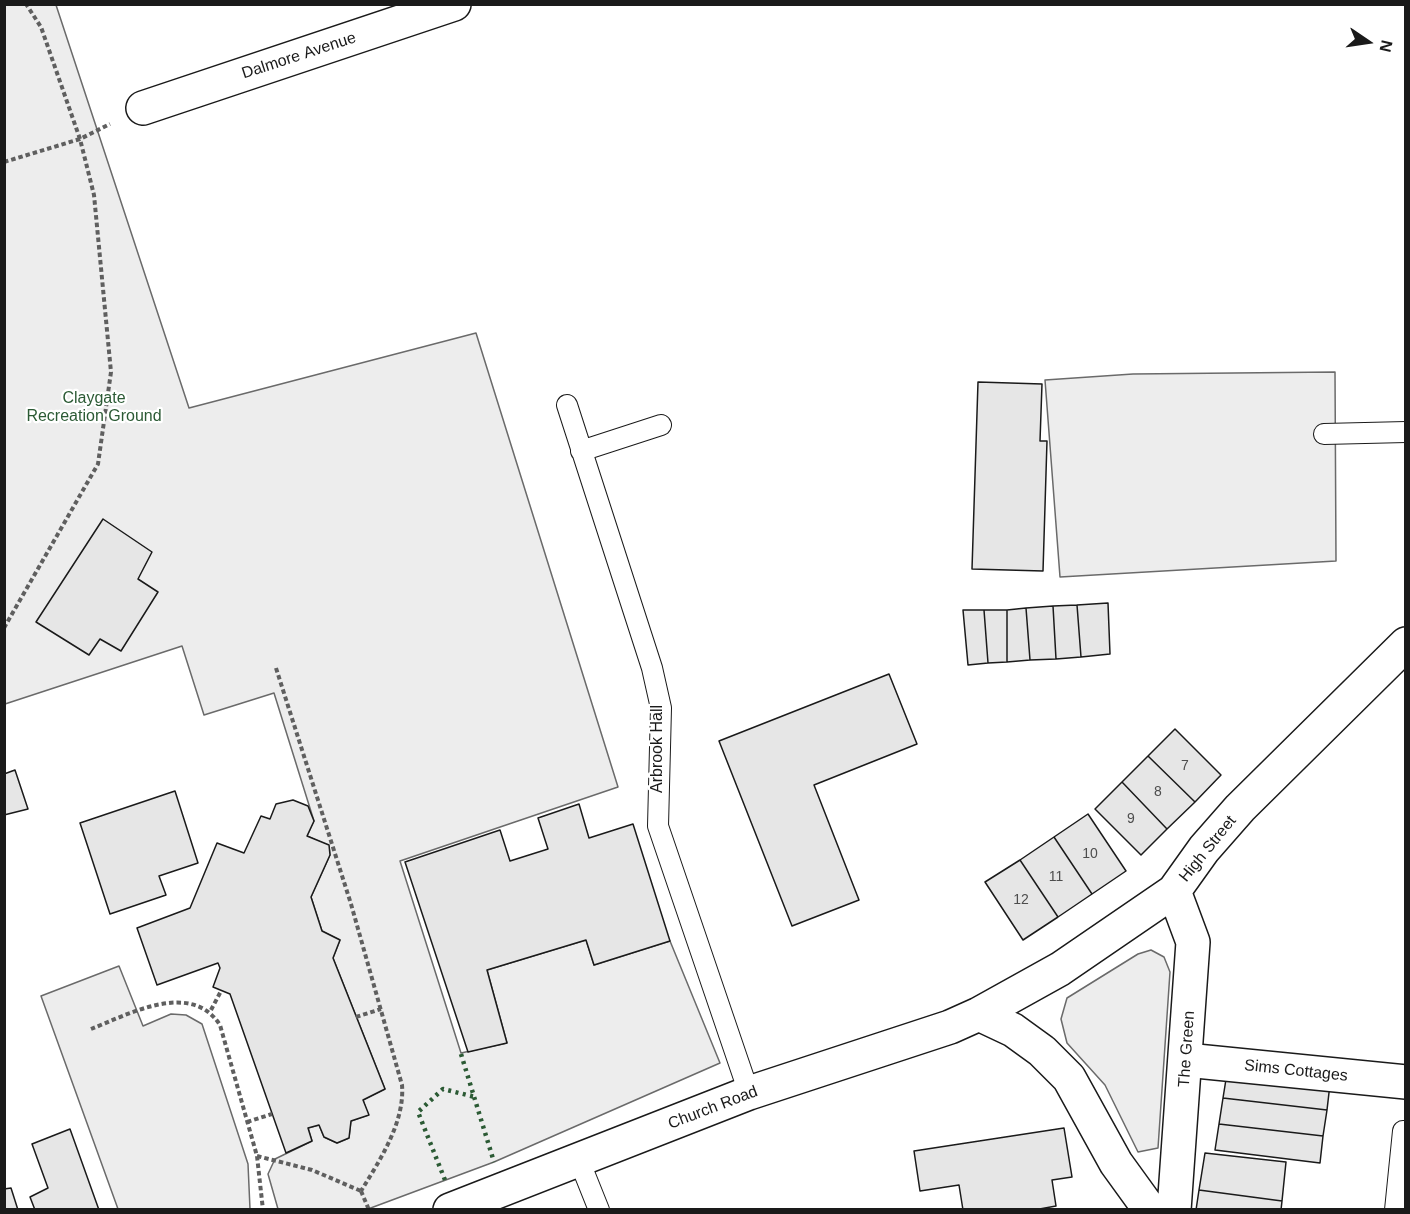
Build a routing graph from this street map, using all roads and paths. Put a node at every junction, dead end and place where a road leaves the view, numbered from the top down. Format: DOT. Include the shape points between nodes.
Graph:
graph roads {
  1 [pos="26,4"];
  2 [pos="454,4"];
  3 [pos="143,108"];
  4 [pos="96,131"];
  5 [pos="80,139"];
  6 [pos="4,162"];
  7 [pos="567,405"];
  8 [pos="661,425"];
  9 [pos="1406,432"];
  10 [pos="1324,434"];
  11 [pos="580,451"];
  12 [pos="4,628"];
  13 [pos="1406,644"];
  14 [pos="276,668"];
  15 [pos="1174,891"];
  16 [pos="221,990"];
  17 [pos="381,1009"];
  18 [pos="211,1010"];
  19 [pos="979,1014"];
  20 [pos="356,1017"];
  21 [pos="91,1029"];
  22 [pos="1186,1060"];
  23 [pos="1405,1081"];
  24 [pos="749,1093"];
  25 [pos="272,1114"];
  26 [pos="247,1122"];
  27 [pos="1403,1131"];
  28 [pos="257,1156"];
  29 [pos="579,1160"];
  30 [pos="361,1191"];
  31 [pos="263,1209"];
  32 [pos="369,1209"];
  33 [pos="450,1209"];
  34 [pos="599,1209"];
  35 [pos="1150,1209"];
  36 [pos="1174,1209"];
  37 [pos="1395,1209"];
  1 -- 5 [label="path" via="41,27"];
  2 -- 3 [label="street, Dalmore Avenue"];
  4 -- 5 [label="path"];
  5 -- 6 [label="path"];
  5 -- 12 [label="path" via="94,195 111,372 98,464"];
  7 -- 11 [label="lane, Arbrook Hall"];
  8 -- 11 [label="lane"];
  9 -- 10 [label="lane"];
  11 -- 24 [label="lane, Arbrook Hall" via="652,668 661,708 658,826"];
  13 -- 15 [label="street, High Street" via="1240,808"];
  14 -- 17 [label="path"];
  15 -- 19 [label="street, High Street" via="1060,969"];
  15 -- 22 [label="street, The Green" via="1193,942"];
  16 -- 18 [label="path"];
  17 -- 20 [label="path"];
  17 -- 30 [label="path" via="404,1104"];
  18 -- 21 [label="path" via="188,1001 152,1006"];
  18 -- 26 [label="path" via="220,1025"];
  19 -- 24 [label="street, Church Road"];
  19 -- 35 [label="street" via="1013,1030 1069,1078 1116,1163"];
  22 -- 23 [label="street, Sims Cottages"];
  22 -- 36 [label="street, The Green"];
  24 -- 29 [label="street, Church Road"];
  25 -- 26 [label="path"];
  26 -- 28 [label="path"];
  27 -- 37 [label="lane"];
  28 -- 30 [label="path" via="312,1170"];
  28 -- 31 [label="path"];
  29 -- 33 [label="street, Church Road"];
  29 -- 34 [label="lane"];
  30 -- 32 [label="path"];
}
